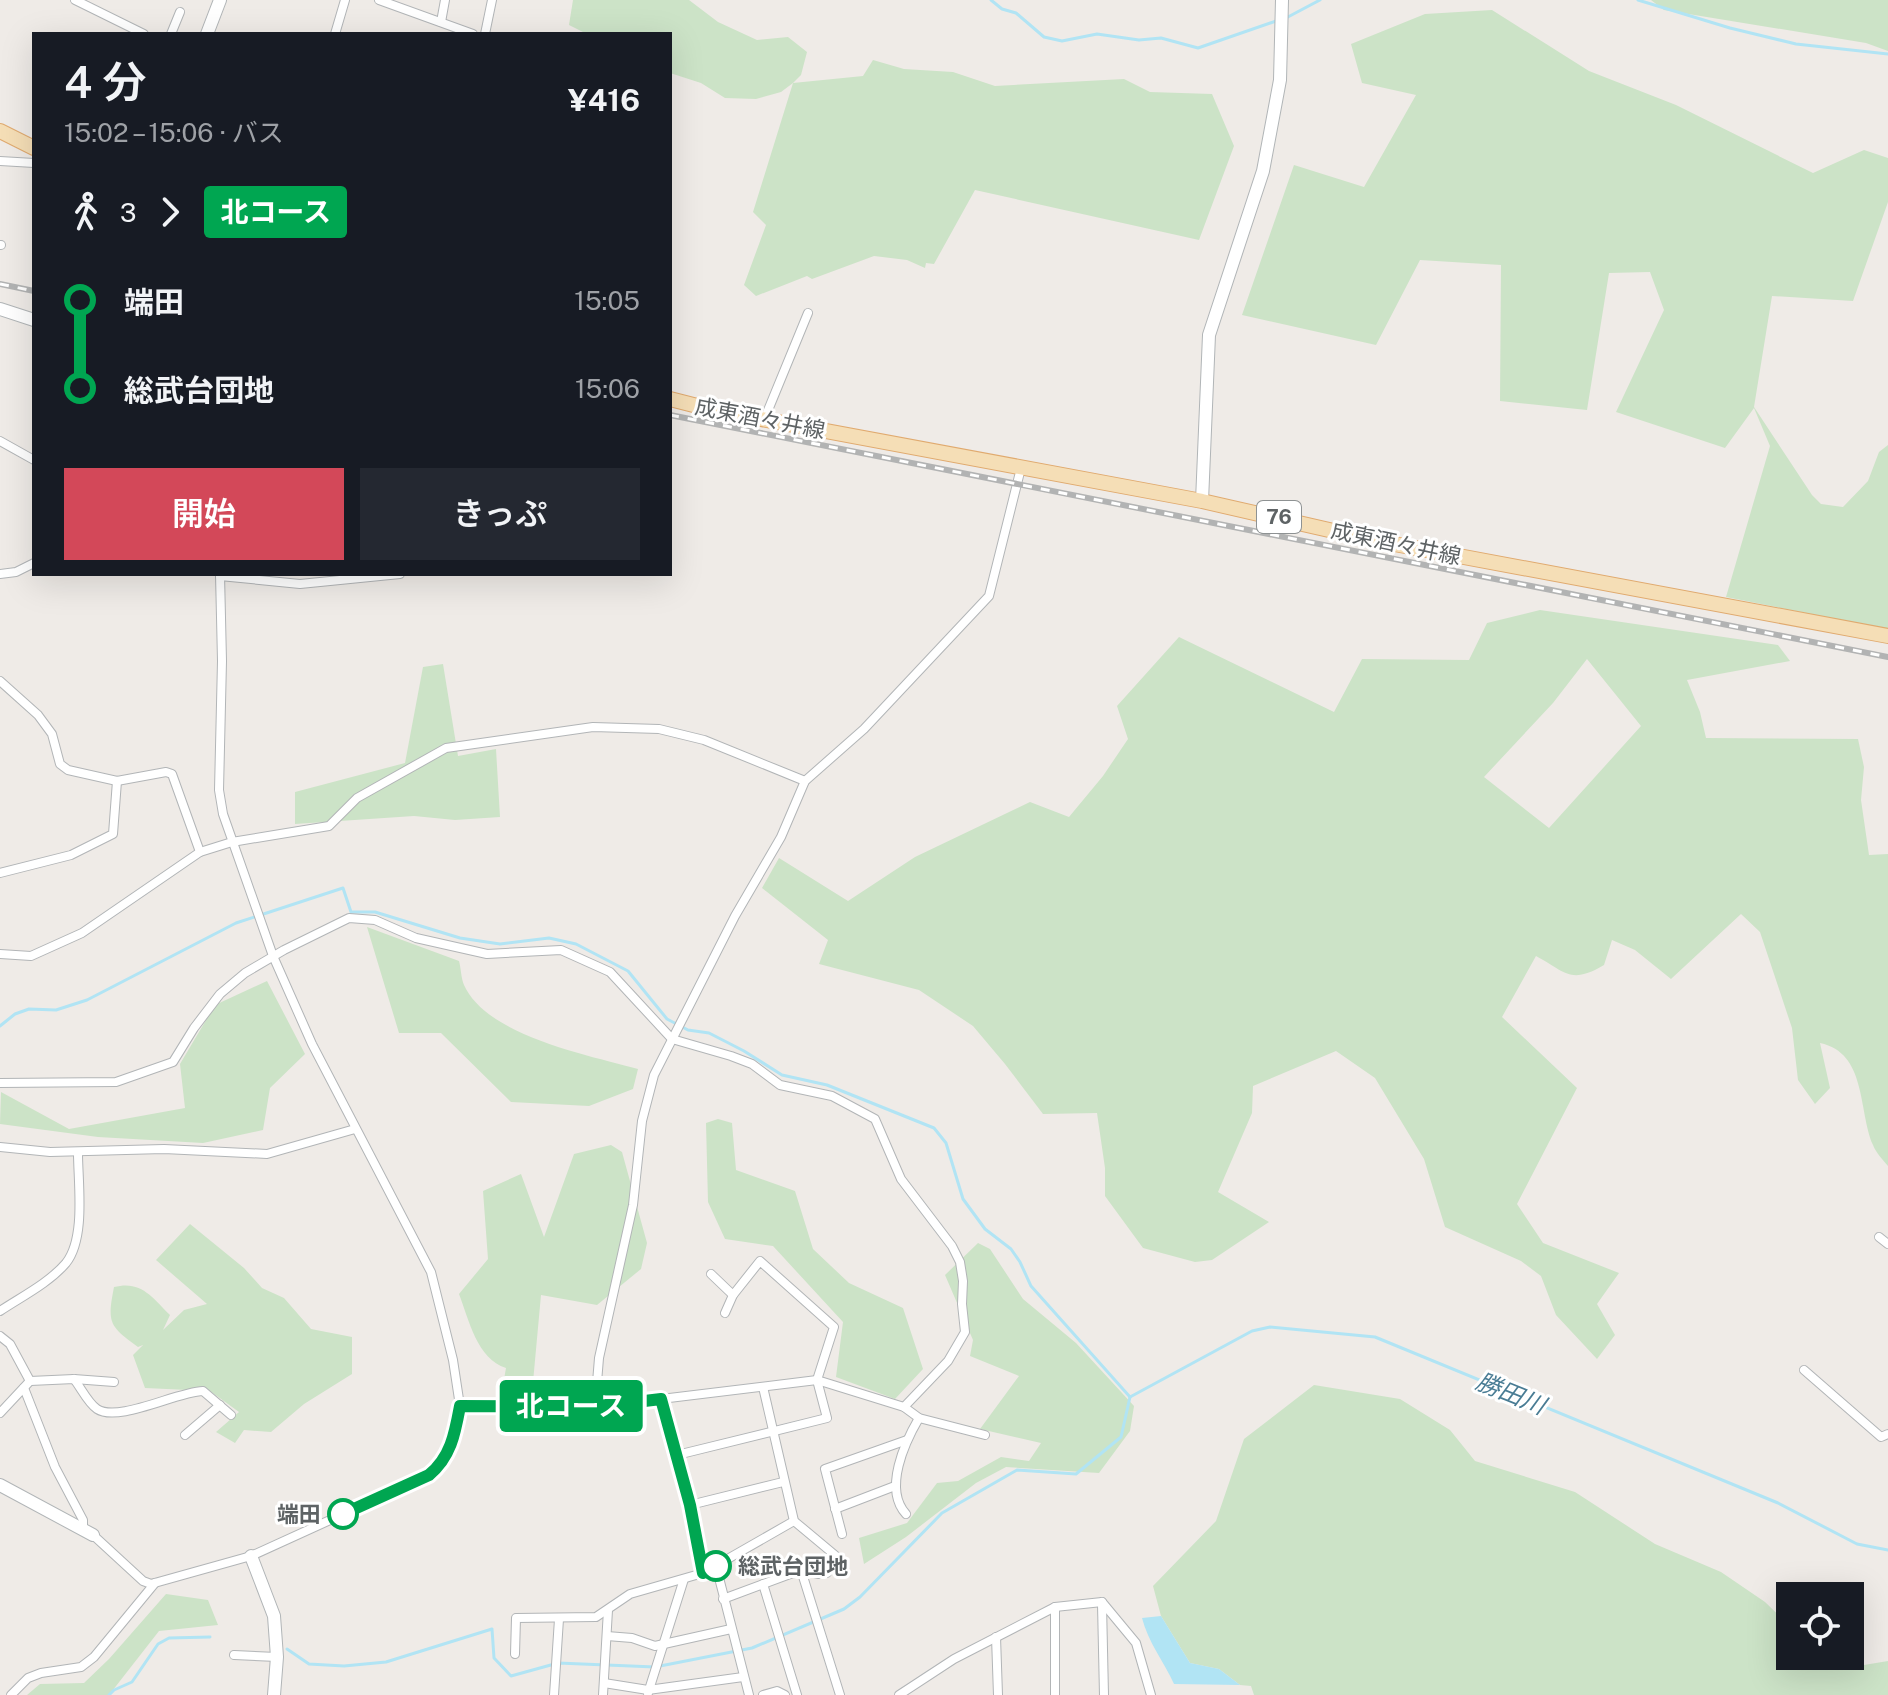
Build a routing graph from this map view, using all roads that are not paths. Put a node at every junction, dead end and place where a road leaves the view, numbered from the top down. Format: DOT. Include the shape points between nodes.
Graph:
graph roads {
  1 [pos="75,0"];
  2 [pos="220,0"];
  3 [pos="345,0"];
  4 [pos="379,0"];
  5 [pos="445,0"];
  6 [pos="492,0"];
  7 [pos="1282,0"];
  8 [pos="180,12"];
  9 [pos="441,22"];
  10 [pos="140,32"];
  11 [pos="172,32"];
  12 [pos="208,32"];
  13 [pos="336,32"];
  14 [pos="468,32"];
  15 [pos="485,32"];
  16 [pos="0,131"];
  17 [pos="32,147"];
  18 [pos="0,161"];
  19 [pos="32,163"];
  20 [pos="0,309"];
  21 [pos="808,313"];
  22 [pos="32,319"];
  23 [pos="672,399"];
  24 [pos="764,420"];
  25 [pos="0,441"];
  26 [pos="32,459"];
  27 [pos="1021,468"];
  28 [pos="1202,501"];
  29 [pos="32,564"];
  30 [pos="0,574"];
  31 [pos="220,576"];
  32 [pos="229,576"];
  33 [pos="380,576"];
  34 [pos="1888,636"];
  35 [pos="0,681"];
  36 [pos="117,781"];
  37 [pos="805,781"];
  38 [pos="232,842"];
  39 [pos="200,852"];
  40 [pos="0,873"];
  41 [pos="0,954"];
  42 [pos="273,956"];
  43 [pos="672,1039"];
  44 [pos="0,1083"];
  45 [pos="355,1129"];
  46 [pos="0,1147"];
  47 [pos="78,1153"];
  48 [pos="1879,1237"];
  49 [pos="1888,1244"];
  50 [pos="711,1274"];
  51 [pos="733,1295"];
  52 [pos="0,1311"];
  53 [pos="725,1313"];
  54 [pos="0,1336"];
  55 [pos="1804,1370"];
  56 [pos="74,1379"];
  57 [pos="817,1380"];
  58 [pos="114,1382"];
  59 [pos="27,1384"];
  60 [pos="763,1387"];
  61 [pos="661,1399"];
  62 [pos="220,1405"];
  63 [pos="460,1406"];
  64 [pos="595,1407"];
  65 [pos="904,1407"];
  66 [pos="0,1413"];
  67 [pos="231,1415"];
  68 [pos="919,1418"];
  69 [pos="772,1432"];
  70 [pos="1888,1434"];
  71 [pos="185,1435"];
  72 [pos="985,1435"];
  73 [pos="907,1440"];
  74 [pos="677,1455"];
  75 [pos="783,1482"];
  76 [pos="0,1485"];
  77 [pos="895,1486"];
  78 [pos="690,1505"];
  79 [pos="835,1509"];
  80 [pos="906,1514"];
  81 [pos="794,1521"];
  82 [pos="88,1532"];
  83 [pos="842,1534"];
  84 [pos="251,1556"];
  85 [pos="836,1556"];
  86 [pos="716,1566"];
  87 [pos="801,1570"];
  88 [pos="703,1573"];
  89 [pos="827,1573"];
  90 [pos="684,1579"];
  91 [pos="155,1583"];
  92 [pos="763,1584"];
  93 [pos="723,1599"];
  94 [pos="1102,1602"];
  95 [pos="1055,1607"];
  96 [pos="608,1610"];
  97 [pos="559,1619"];
  98 [pos="731,1629"];
  99 [pos="607,1636"];
  100 [pos="996,1637"];
  101 [pos="663,1645"];
  102 [pos="515,1654"];
  103 [pos="234,1655"];
  104 [pos="277,1657"];
  105 [pos="743,1677"];
  106 [pos="604,1683"];
  107 [pos="908,1692"];
  108 [pos="648,1693"];
  109 [pos="838,1694"];
  110 [pos="11,1695"];
  111 [pos="274,1695"];
  112 [pos="554,1695"];
  113 [pos="603,1695"];
  114 [pos="749,1695"];
  115 [pos="763,1695"];
  116 [pos="785,1695"];
  117 [pos="797,1695"];
  118 [pos="899,1695"];
  119 [pos="998,1695"];
  120 [pos="1055,1695"];
  121 [pos="1104,1695"];
  122 [pos="1151,1695"];
  1 -- 10 [label="street"];
  2 -- 12 [label="street"];
  3 -- 13 [label="street"];
  4 -- 9 [label="street"];
  5 -- 9 [label="street"];
  6 -- 15 [label="street"];
  7 -- 28 [label="street" via="1280,80 1263,171 1209,335"];
  8 -- 11 [label="street"];
  9 -- 14 [label="street"];
  16 -- 17 [label="main road"];
  18 -- 19 [label="street"];
  20 -- 22 [label="street"];
  21 -- 24 [label="street"];
  23 -- 24 [label="main road, 成東酒々井線 / 76"];
  24 -- 27 [label="main road, 成東酒々井線 / 76"];
  25 -- 26 [label="street"];
  27 -- 28 [label="main road, 成東酒々井線 / 76"];
  27 -- 37 [label="street" via="989,596 864,729"];
  28 -- 34 [label="main road, 成東酒々井線 / 76" via="1373,540"];
  29 -- 30 [label="street"];
  31 -- 38 [label="street" via="219,790"];
  32 -- 33 [label="street" via="300,584"];
  35 -- 36 [label="street" via="52,734 60,764"];
  36 -- 39 [label="street" via="172,774"];
  36 -- 40 [label="street" via="113,834 71,855"];
  37 -- 38 [label="street" via="704,740 659,729 593,727 446,748 357,798 329,826"];
  37 -- 43 [label="street" via="781,837"];
  38 -- 39 [label="street"];
  38 -- 42 [label="street"];
  39 -- 41 [label="street" via="82,933 31,956"];
  42 -- 43 [label="street" via="349,918 375,920 416,938 487,954 561,950 610,972"];
  42 -- 44 [label="street" via="220,994 173,1062 116,1082"];
  42 -- 45 [label="street"];
  43 -- 64 [label="street" via="654,1075 642,1121 633,1205 599,1358"];
  43 -- 65 [label="street" via="752,1064 780,1085 832,1096 875,1119 901,1179 952,1246 963,1281 965,1332 948,1361"];
  45 -- 47 [label="street" via="267,1154 164,1149"];
  45 -- 63 [label="street" via="431,1272"];
  46 -- 47 [label="street"];
  47 -- 52 [label="street" via="75,1246 66,1263"];
  48 -- 49 [label="street"];
  50 -- 51 [label="street"];
  51 -- 53 [label="street"];
  51 -- 57 [label="street" via="760,1261 834,1327"];
  54 -- 59 [label="street" via="10,1344"];
  55 -- 70 [label="street" via="1881,1437"];
  56 -- 58 [label="street"];
  56 -- 59 [label="street"];
  56 -- 62 [label="street" via="101,1412 123,1412 188,1391 203,1391"];
  57 -- 60 [label="street"];
  57 -- 65 [label="street"];
  57 -- 69 [label="street" via="827,1418"];
  59 -- 66 [label="street"];
  59 -- 82 [label="street" via="55,1467"];
  60 -- 61 [label="street"];
  60 -- 69 [label="street"];
  61 -- 64 [label="street"];
  61 -- 74 [label="street"];
  62 -- 67 [label="street"];
  62 -- 71 [label="street"];
  63 -- 64 [label="street"];
  63 -- 84 [label="street" via="450,1450 429,1475"];
  65 -- 68 [label="street"];
  68 -- 72 [label="street"];
  68 -- 73 [label="street"];
  69 -- 74 [label="street"];
  69 -- 75 [label="street"];
  73 -- 77 [label="street"];
  73 -- 79 [label="street" via="825,1469"];
  74 -- 78 [label="street"];
  75 -- 78 [label="street"];
  75 -- 81 [label="street"];
  76 -- 82 [label="street"];
  77 -- 79 [label="street"];
  77 -- 80 [label="street"];
  78 -- 88 [label="street"];
  79 -- 83 [label="street"];
  81 -- 85 [label="street"];
  81 -- 86 [label="street"];
  82 -- 91 [label="street" via="143,1581"];
  84 -- 91 [label="street"];
  84 -- 104 [label="street" via="274,1616"];
  86 -- 88 [label="street"];
  86 -- 93 [label="street"];
  87 -- 89 [label="street"];
  87 -- 92 [label="street"];
  87 -- 109 [label="street"];
  88 -- 90 [label="street"];
  90 -- 96 [label="street" via="630,1594"];
  90 -- 101 [label="street"];
  91 -- 110 [label="street" via="94,1657 81,1667 28,1678"];
  92 -- 93 [label="street"];
  92 -- 117 [label="street"];
  93 -- 98 [label="street"];
  94 -- 95 [label="street"];
  94 -- 121 [label="street"];
  94 -- 122 [label="street" via="1136,1643"];
  95 -- 100 [label="street"];
  95 -- 120 [label="street"];
  96 -- 97 [label="street" via="596,1617"];
  96 -- 99 [label="street"];
  97 -- 102 [label="street" via="516,1618"];
  97 -- 112 [label="street"];
  98 -- 101 [label="street"];
  98 -- 105 [label="street"];
  99 -- 101 [label="street"];
  99 -- 106 [label="street"];
  100 -- 107 [label="street"];
  100 -- 119 [label="street"];
  101 -- 108 [label="street"];
  103 -- 104 [label="street"];
  104 -- 111 [label="street"];
  105 -- 108 [label="street"];
  105 -- 114 [label="street"];
  106 -- 108 [label="street"];
  106 -- 113 [label="street"];
  107 -- 118 [label="street"];
  115 -- 116 [label="street"];
}
